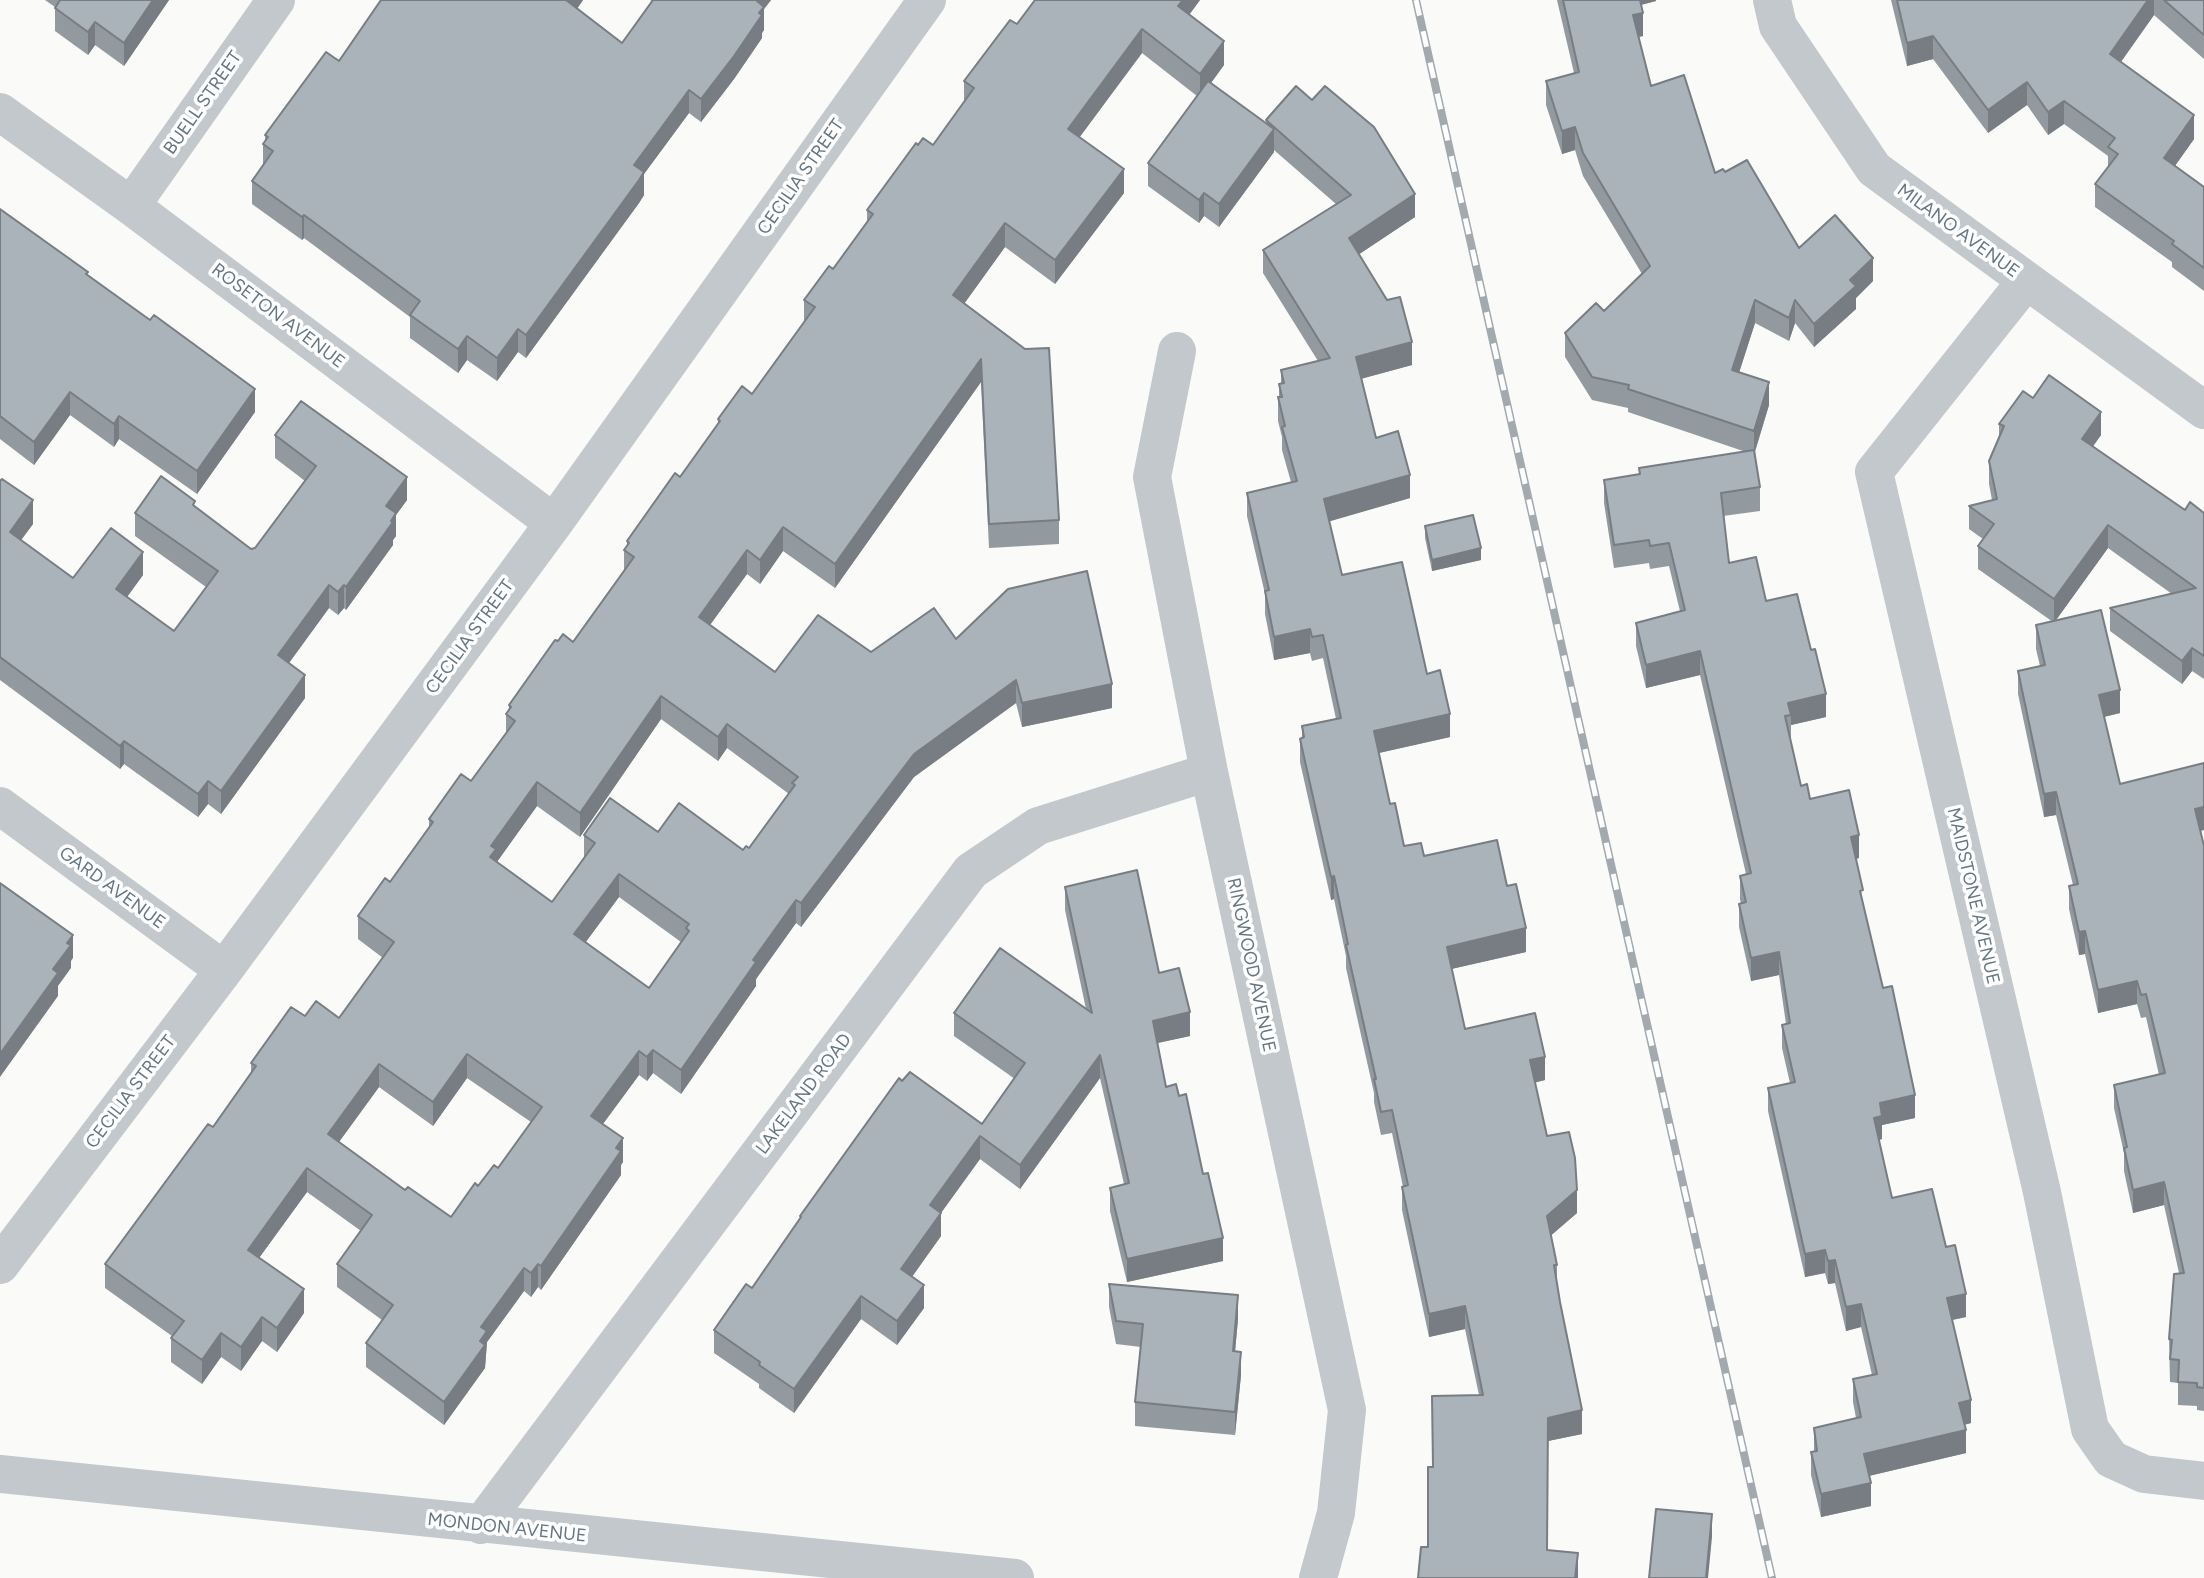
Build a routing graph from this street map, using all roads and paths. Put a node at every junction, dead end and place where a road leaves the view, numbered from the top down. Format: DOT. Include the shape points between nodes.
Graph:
graph roads {
  1 [pos="276,0"];
  2 [pos="927,0"];
  3 [pos="1772,0"];
  4 [pos="0,112"];
  5 [pos="131,206"];
  6 [pos="2026,281"];
  7 [pos="1177,351"];
  8 [pos="2204,410"];
  9 [pos="554,523"];
  10 [pos="1209,772"];
  11 [pos="0,806"];
  12 [pos="224,970"];
  13 [pos="0,1265"];
  14 [pos="0,1475"];
  15 [pos="2204,1481"];
  16 [pos="481,1525"];
  17 [pos="1015,1578"];
  18 [pos="1318,1578"];
  1 -- 5 [label="street, BUELL STREET"];
  2 -- 9 [label="street, CECILIA STREET"];
  3 -- 6 [label="street, MILANO AVENUE" via="1778,26 1874,169"];
  4 -- 5 [label="street, ROSETON AVENUE"];
  5 -- 9 [label="street, ROSETON AVENUE"];
  6 -- 8 [label="street, MILANO AVENUE"];
  6 -- 15 [label="street, MAIDSTONE AVENUE" via="1874,472 2042,1192 2090,1429 2111,1459 2144,1474"];
  7 -- 10 [label="street, RINGWOOD AVENUE" via="1152,477"];
  9 -- 12 [label="street, CECILIA STREET"];
  10 -- 16 [label="street, LAKELAND ROAD" via="1038,826 971,871"];
  10 -- 18 [label="street, RINGWOOD AVENUE" via="1347,1409 1336,1513"];
  11 -- 12 [label="street, GARD AVENUE"];
  12 -- 13 [label="street, CECILIA STREET"];
  14 -- 16 [label="street, MONDON AVENUE"];
  16 -- 17 [label="street, MONDON AVENUE"];
}
